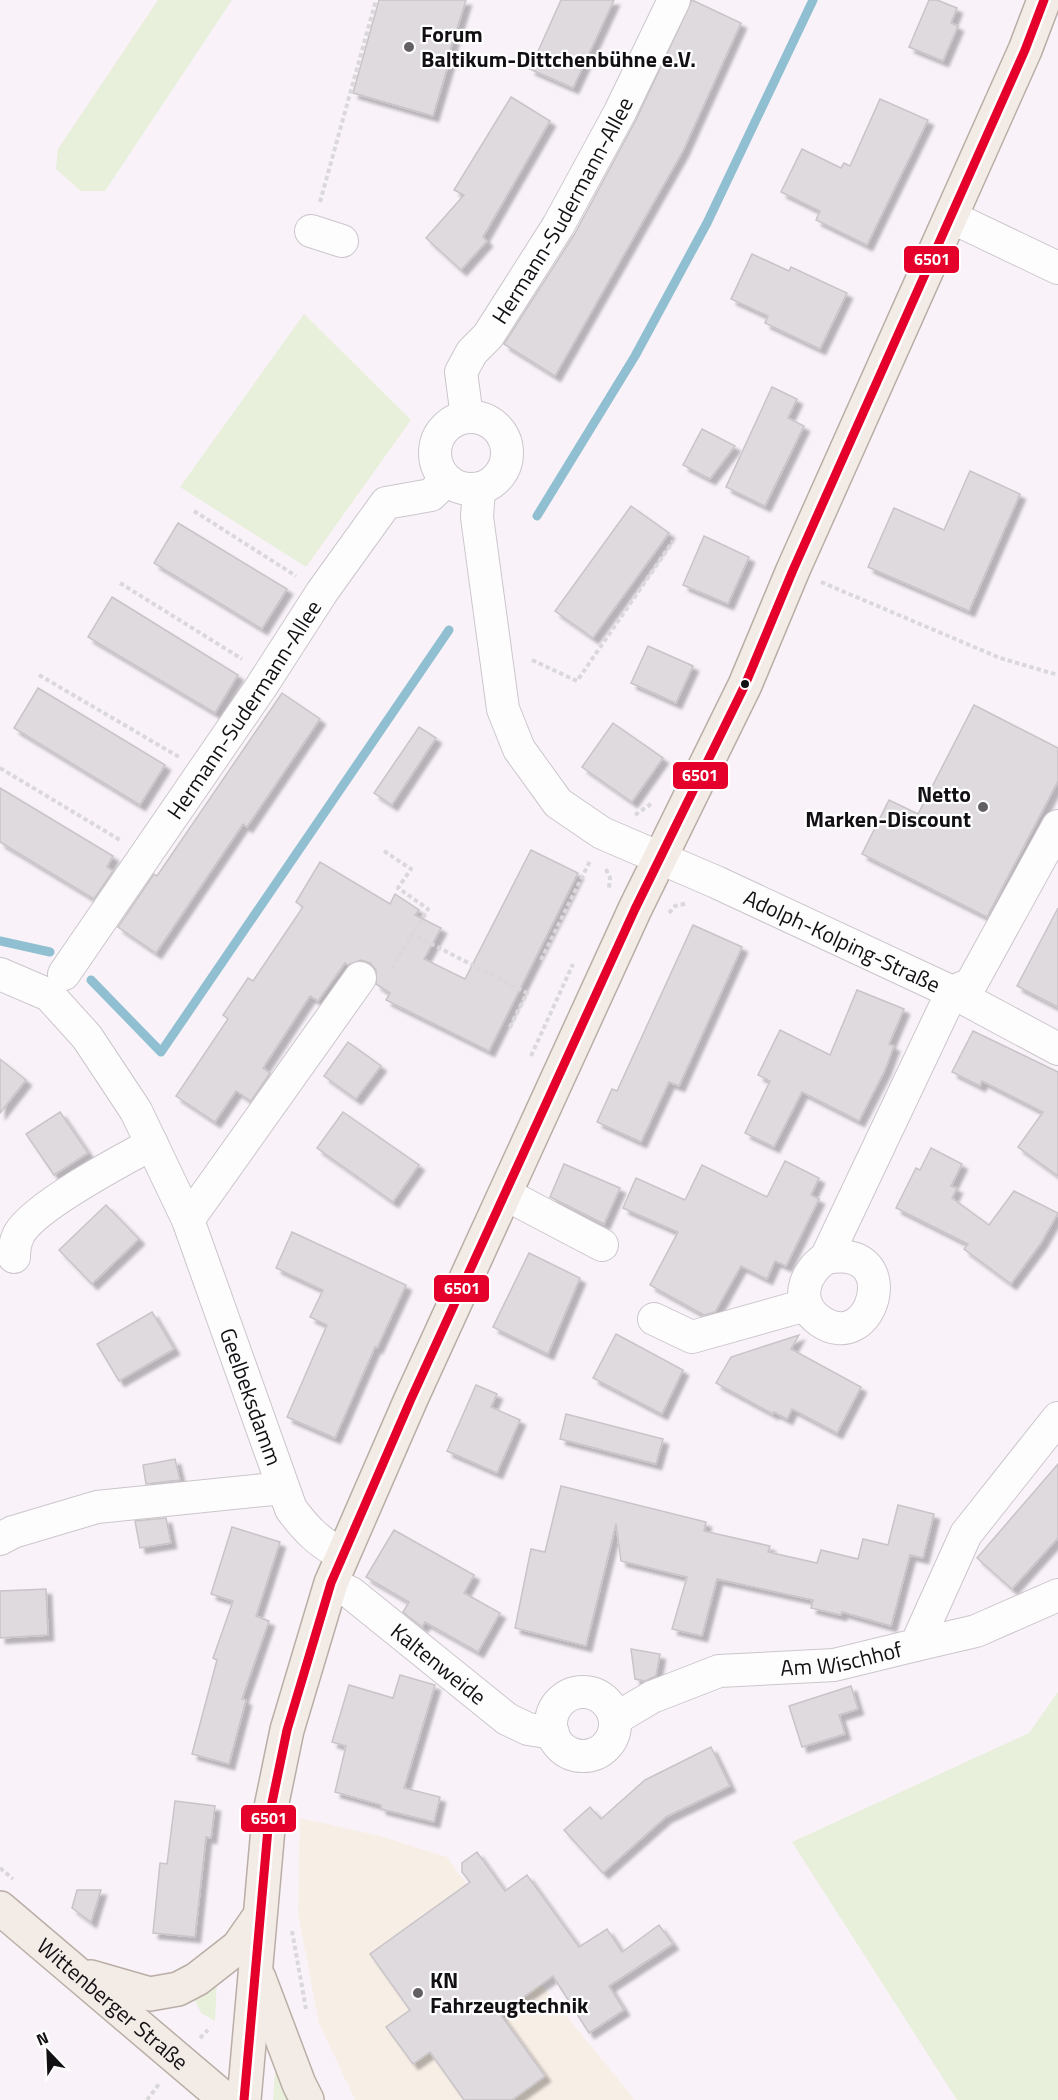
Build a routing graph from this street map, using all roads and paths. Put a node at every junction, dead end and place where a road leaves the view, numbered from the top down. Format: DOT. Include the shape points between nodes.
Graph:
graph roads {
  1 [pos="376,0"];
  2 [pos="674,0"];
  3 [pos="1044,0"];
  4 [pos="951,217"];
  5 [pos="311,231"];
  6 [pos="342,241"];
  7 [pos="1058,268"];
  8 [pos="467,417"];
  9 [pos="446,480"];
  10 [pos="478,489"];
  11 [pos="194,512"];
  12 [pos="673,542"];
  13 [pos="793,570"];
  14 [pos="120,583"];
  15 [pos="322,592"];
  16 [pos="532,660"];
  17 [pos="39,675"];
  18 [pos="269,675"];
  19 [pos="1058,675"];
  20 [pos="0,768"];
  21 [pos="203,771"];
  22 [pos="1058,826"];
  23 [pos="384,851"];
  24 [pos="594,852"];
  25 [pos="145,855"];
  26 [pos="659,860"];
  27 [pos="412,934"];
  28 [pos="541,960"];
  29 [pos="392,969"];
  30 [pos="0,974"];
  31 [pos="64,974"];
  32 [pos="360,978"];
  33 [pos="952,992"];
  34 [pos="509,1029"];
  35 [pos="1058,1049"];
  36 [pos="152,1144"];
  37 [pos="505,1194"];
  38 [pos="188,1220"];
  39 [pos="602,1245"];
  40 [pos="14,1257"];
  41 [pos="826,1258"];
  42 [pos="806,1305"];
  43 [pos="654,1319"];
  44 [pos="1058,1418"];
  45 [pos="283,1488"];
  46 [pos="0,1539"];
  47 [pos="336,1568"];
  48 [pos="1058,1595"];
  49 [pos="916,1645"];
  50 [pos="615,1719"];
  51 [pos="553,1733"];
  52 [pos="0,1868"];
  53 [pos="8,1895"];
  54 [pos="259,1917"];
  55 [pos="290,1923"];
  56 [pos="255,1968"];
  57 [pos="75,1972"];
  58 [pos="308,2015"];
  59 [pos="226,2100"];
  60 [pos="244,2100"];
  61 [pos="307,2100"];
  1 -- 5 [label="path"];
  2 -- 8 [label="street, Hermann-Sudermann-Allee" via="620,112 558,226 461,372"];
  3 -- 4 [label="main road"];
  4 -- 7 [label="street"];
  4 -- 13 [label="main road"];
  5 -- 6 [label="street"];
  8 -- 9 [label="street" via="446,427 435,447 435,459"];
  8 -- 10 [label="street" via="489,421 504,437 507,447 504,469 489,485"];
  9 -- 10 [label="street" via="461,488"];
  9 -- 15 [label="street, Hermann-Sudermann-Allee" via="431,495 386,503"];
  10 -- 26 [label="street" via="477,517 495,667 502,709 519,749 558,803 602,833"];
  11 -- 15 [label="path"];
  12 -- 16 [label="path" via="578,681"];
  13 -- 19 [label="path" via="1000,658"];
  13 -- 26 [label="main road" via="745,685"];
  14 -- 18 [label="path"];
  15 -- 18 [label="street, Hermann-Sudermann-Allee"];
  17 -- 21 [label="path"];
  18 -- 21 [label="street, Hermann-Sudermann-Allee"];
  20 -- 25 [label="path"];
  21 -- 25 [label="street, Hermann-Sudermann-Allee"];
  22 -- 33 [label="street" via="971,984"];
  23 -- 27 [label="path" via="411,869 398,888 428,909"];
  24 -- 28 [label="path"];
  25 -- 31 [label="street, Hermann-Sudermann-Allee"];
  26 -- 33 [label="street, Adolph-Kolping-Straße" via="716,882"];
  26 -- 37 [label="main road"];
  27 -- 29 [label="path"];
  27 -- 34 [label="path" via="527,993"];
  30 -- 36 [label="street, Geelbeksdamm" via="49,995 72,1020 135,1111"];
  32 -- 38 [label="street"];
  33 -- 35 [label="street"];
  33 -- 41 [label="street, Adolph-Kolping-Straße"];
  36 -- 38 [label="street, Geelbeksdamm"];
  36 -- 40 [label="street" via="37,1215 20,1232"];
  37 -- 39 [label="street"];
  37 -- 47 [label="main road"];
  38 -- 45 [label="street, Geelbeksdamm"];
  41 -- 42 [label="street, Adolph-Kolping-Straße" via="806,1278"];
  41 -- 42 [label="street" via="840,1255 865,1266 876,1292 873,1305 853,1325 839,1327 819,1321"];
  42 -- 43 [label="street" via="692,1337"];
  44 -- 49 [label="street, Am Wischhof" via="966,1534"];
  45 -- 46 [label="street" via="97,1506"];
  45 -- 47 [label="street, Geelbeksdamm" via="291,1509 324,1546"];
  47 -- 51 [label="street, Kaltenweide" via="351,1593 507,1719 528,1729"];
  47 -- 54 [label="main road" via="287,1730 269,1817"];
  48 -- 49 [label="street" via="976,1630"];
  49 -- 50 [label="street, Am Wischhof" via="834,1665 719,1671 652,1697"];
  50 -- 51 [label="street" via="615,1729 605,1748 585,1756 565,1750"];
  50 -- 51 [label="street" via="611,1708 597,1695 576,1693 559,1704 554,1713"];
  52 -- 53 [label="path"];
  53 -- 57 [label="main road, Wittenberger Straße"];
  54 -- 56 [label="main road"];
  54 -- 57 [label="main road" via="238,1947 198,1979 178,1989 150,1994"];
  55 -- 58 [label="path"];
  56 -- 60 [label="main road"];
  56 -- 61 [label="main road"];
  57 -- 59 [label="main road, Wittenberger Straße"];
}
